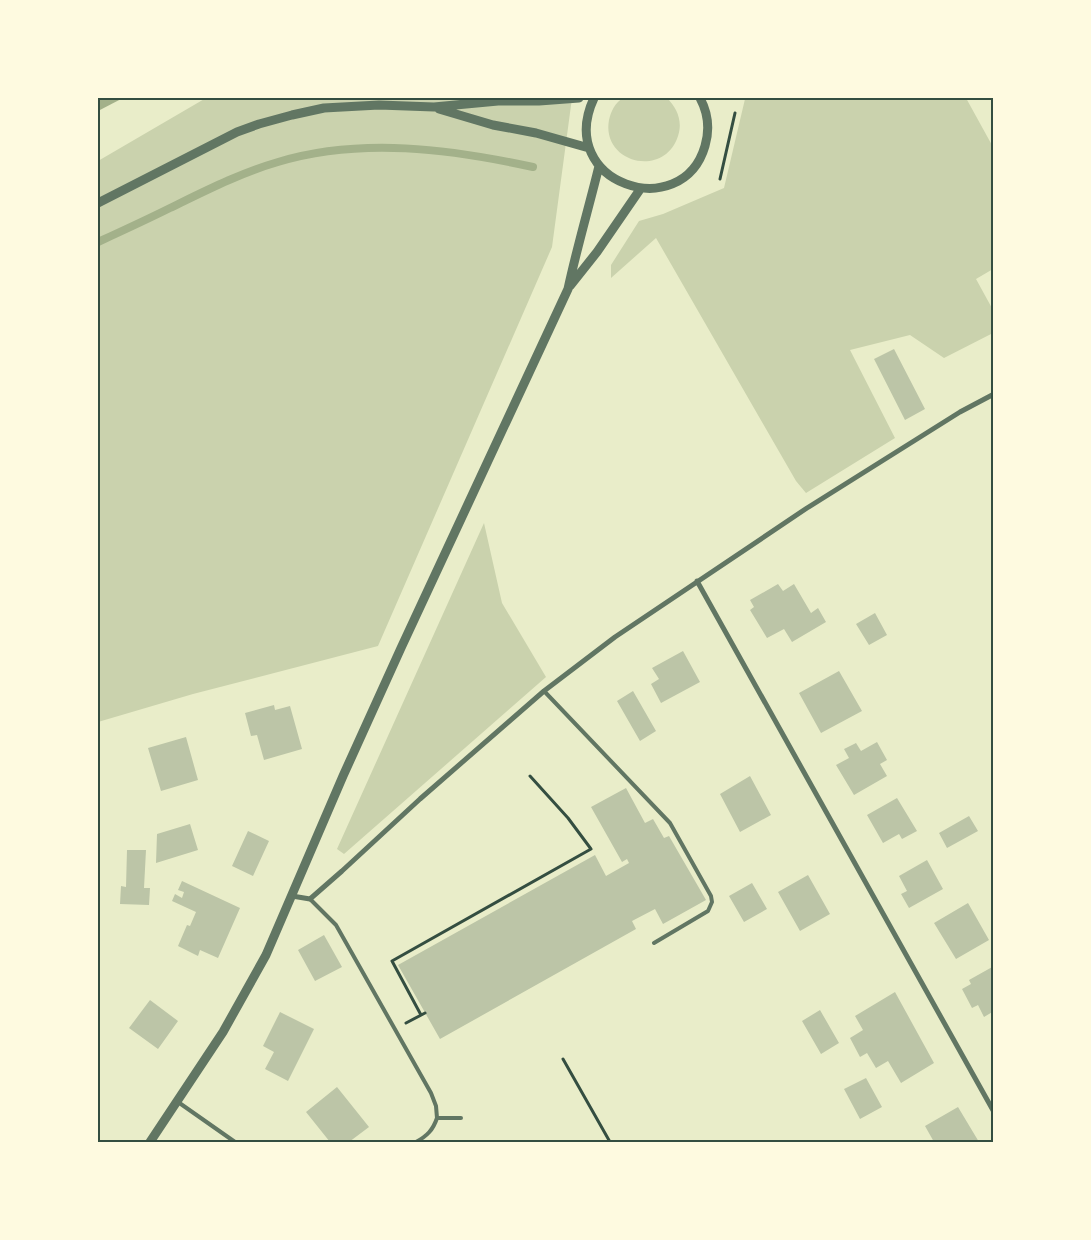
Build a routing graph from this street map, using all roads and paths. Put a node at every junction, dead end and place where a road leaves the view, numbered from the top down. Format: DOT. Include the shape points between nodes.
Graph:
graph roads {
  1 [pos="579,98"];
  2 [pos="594,98"];
  3 [pos="700,98"];
  4 [pos="434,107"];
  5 [pos="735,113"];
  6 [pos="590,148"];
  7 [pos="600,166"];
  8 [pos="720,179"];
  9 [pos="641,188"];
  10 [pos="98,203"];
  11 [pos="568,288"];
  12 [pos="994,394"];
  13 [pos="697,581"];
  14 [pos="544,691"];
  15 [pos="530,776"];
  16 [pos="292,896"];
  17 [pos="310,899"];
  18 [pos="654,943"];
  19 [pos="395,1029"];
  20 [pos="563,1059"];
  21 [pos="176,1101"];
  22 [pos="994,1112"];
  23 [pos="437,1118"];
  24 [pos="461,1118"];
  25 [pos="150,1142"];
  26 [pos="236,1142"];
  27 [pos="416,1142"];
  28 [pos="610,1142"];
  1 -- 4 [label="street"];
  2 -- 6 [label="street" via="586,122"];
  3 -- 9 [label="street" via="708,124 705,145 697,163 678,181"];
  4 -- 6 [label="street"];
  4 -- 10 [label="street" via="350,106 306,111 260,124 217,141"];
  5 -- 8 [label="path"];
  6 -- 7 [label="street"];
  7 -- 9 [label="street" via="618,181"];
  7 -- 11 [label="street"];
  9 -- 11 [label="street" via="598,252"];
  11 -- 16 [label="street" via="401,648"];
  12 -- 13 [label="street" via="960,412"];
  13 -- 14 [label="street"];
  13 -- 22 [label="street"];
  14 -- 17 [label="street"];
  14 -- 18 [label="lane" via="670,824 711,896 708,911"];
  15 -- 19 [label="path" via="591,849 392,961 423,1014"];
  16 -- 17 [label="street"];
  16 -- 21 [label="street" via="266,955 223,1032"];
  17 -- 19 [label="lane" via="336,925"];
  19 -- 23 [label="lane" via="431,1093"];
  20 -- 28 [label="path"];
  21 -- 25 [label="street"];
  21 -- 26 [label="lane"];
  23 -- 24 [label="lane"];
  23 -- 27 [label="lane" via="434,1128"];
}
